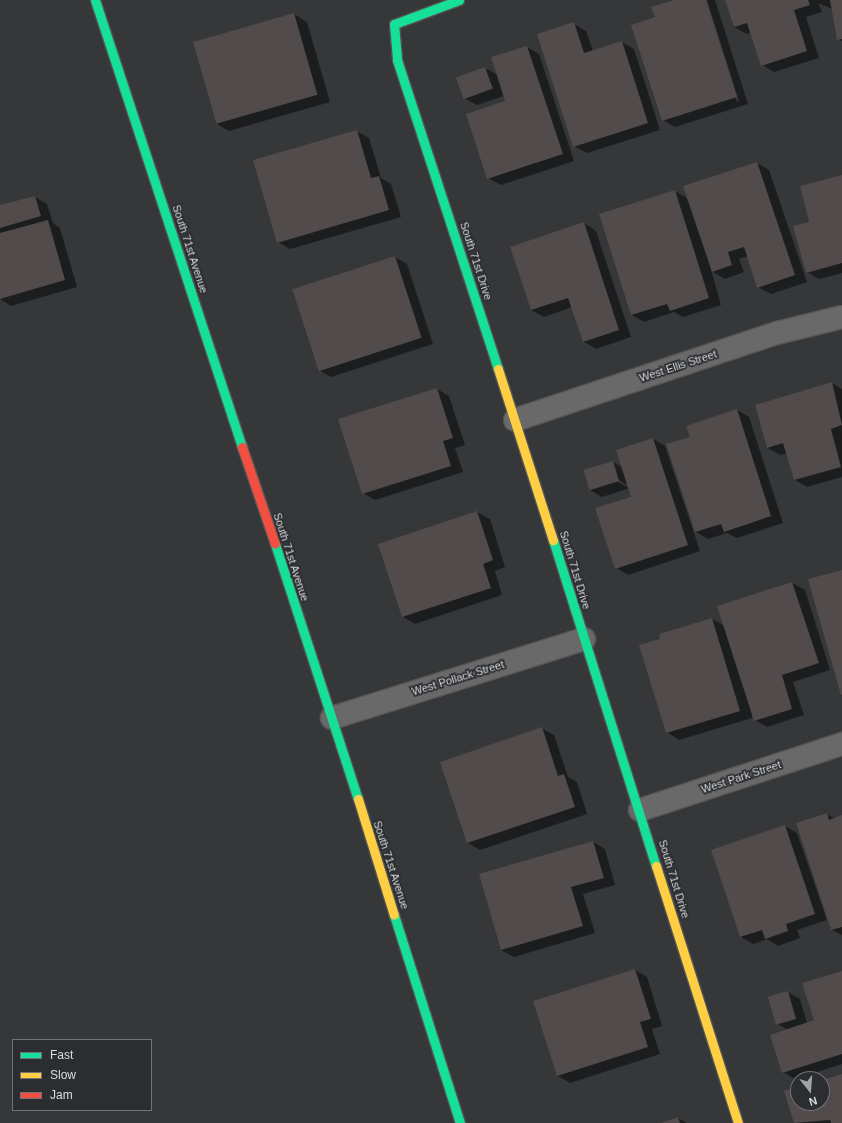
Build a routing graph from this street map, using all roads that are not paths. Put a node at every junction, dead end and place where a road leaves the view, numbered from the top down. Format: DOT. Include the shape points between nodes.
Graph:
graph roads {
  1 [pos="95,0"];
  2 [pos="459,0"];
  3 [pos="842,317"];
  4 [pos="515,420"];
  5 [pos="584,639"];
  6 [pos="332,718"];
  7 [pos="842,744"];
  8 [pos="640,810"];
  9 [pos="460,1123"];
  10 [pos="738,1123"];
  1 -- 6 [label="street, South 71st Avenue"];
  2 -- 4 [label="street, South 71st Drive" via="394,24 397,60"];
  3 -- 4 [label="street, West Ellis Street" via="777,333"];
  4 -- 5 [label="street, South 71st Drive"];
  5 -- 6 [label="street, West Pollack Street"];
  5 -- 8 [label="street, South 71st Drive"];
  6 -- 9 [label="street, South 71st Avenue"];
  7 -- 8 [label="street, West Park Street"];
  8 -- 10 [label="street, South 71st Drive"];
}
